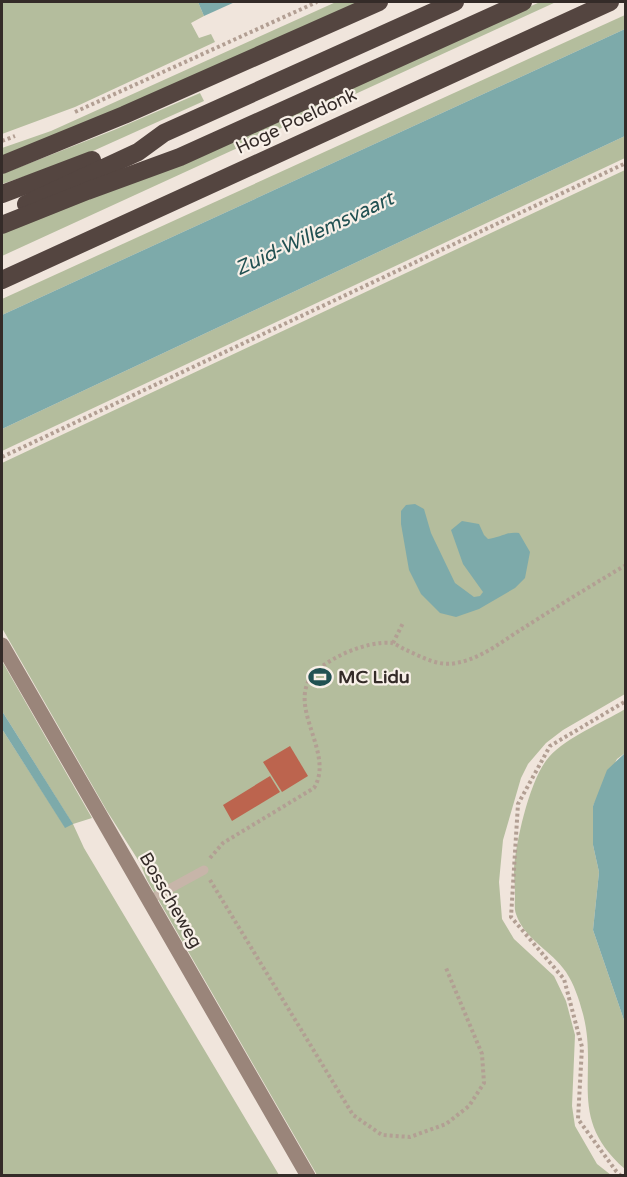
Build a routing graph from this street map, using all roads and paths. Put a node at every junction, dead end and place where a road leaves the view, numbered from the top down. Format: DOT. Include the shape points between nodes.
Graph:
graph roads {
  1 [pos="317,2"];
  2 [pos="379,2"];
  3 [pos="455,2"];
  4 [pos="523,2"];
  5 [pos="610,2"];
  6 [pos="72,113"];
  7 [pos="164,133"];
  8 [pos="18,136"];
  9 [pos="2,141"];
  10 [pos="626,163"];
  11 [pos="2,165"];
  12 [pos="2,194"];
  13 [pos="2,219"];
  14 [pos="2,225"];
  15 [pos="2,280"];
  16 [pos="2,457"];
  17 [pos="626,565"];
  18 [pos="403,623"];
  19 [pos="393,643"];
  20 [pos="2,645"];
  21 [pos="626,701"];
  22 [pos="204,870"];
  23 [pos="149,900"];
  24 [pos="446,968"];
  25 [pos="308,1176"];
  26 [pos="621,1176"];
  1 -- 6 [label="path"];
  2 -- 11 [label="highway"];
  3 -- 7 [label="highway"];
  4 -- 14 [label="highway" via="180,157"];
  5 -- 15 [label="highway, Hoge Poeldonk"];
  7 -- 12 [label="highway"];
  7 -- 13 [label="highway" via="138,152 15,209"];
  8 -- 9 [label="path"];
  10 -- 16 [label="path"];
  17 -- 19 [label="path" via="483,653 456,663 438,663"];
  18 -- 19 [label="path"];
  19 -- 22 [label="path" via="354,650 320,666 308,682 304,697 318,758 319,778 314,788 223,843"];
  20 -- 23 [label="street, Bosscheweg"];
  21 -- 26 [label="path" via="550,747 518,804 511,918 564,979 582,1047 578,1119"];
  22 -- 23 [label="lane"];
  22 -- 24 [label="path" via="353,1115 382,1135 410,1137 446,1124 469,1106 484,1083 482,1054"];
  23 -- 25 [label="street, Bosscheweg"];
}
